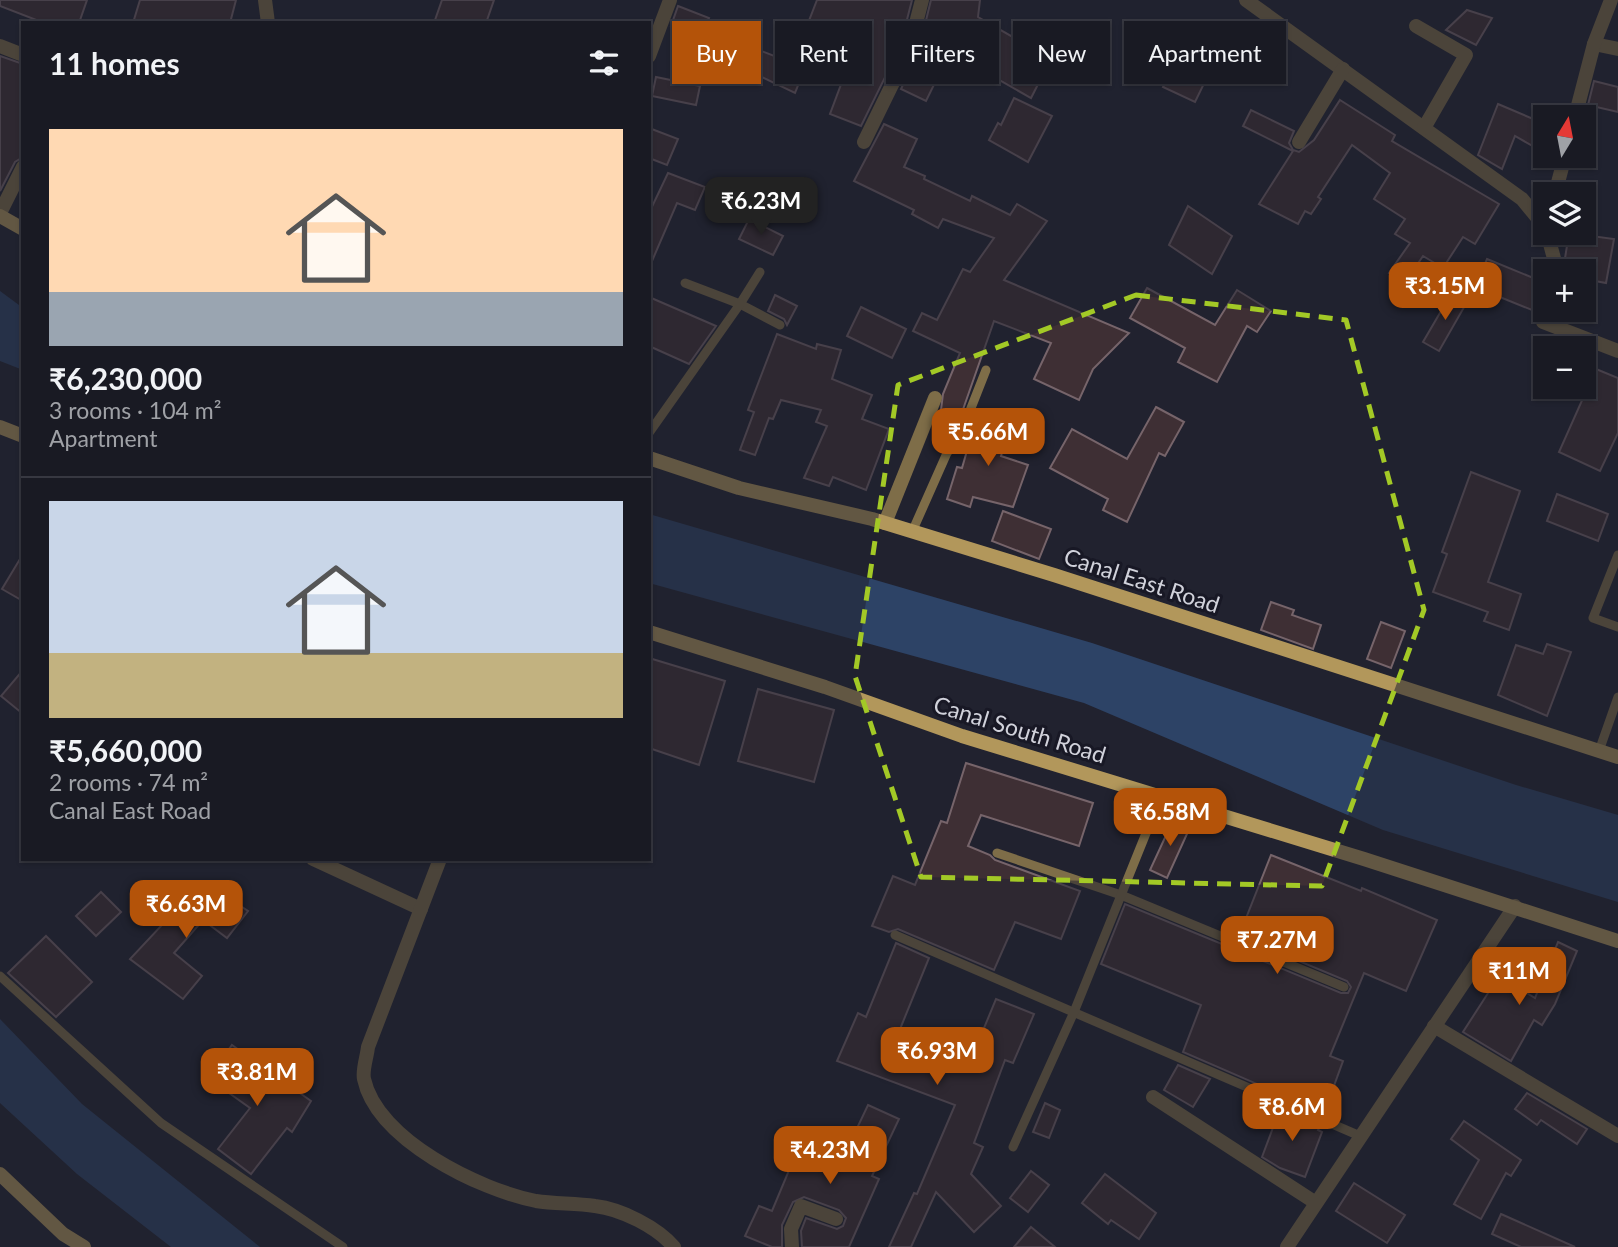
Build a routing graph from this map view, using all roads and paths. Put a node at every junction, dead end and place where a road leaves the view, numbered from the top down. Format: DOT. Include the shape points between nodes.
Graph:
graph roads {
  1 [pos="265,0"];
  2 [pos="670,0"];
  3 [pos="922,0"];
  4 [pos="1246,0"];
  5 [pos="1611,0"];
  6 [pos="268,21"];
  7 [pos="1416,26"];
  8 [pos="1594,44"];
  9 [pos="0,46"];
  10 [pos="1618,50"];
  11 [pos="651,51"];
  12 [pos="21,54"];
  13 [pos="1343,69"];
  14 [pos="1578,105"];
  15 [pos="1424,128"];
  16 [pos="864,142"];
  17 [pos="1299,142"];
  18 [pos="21,171"];
  19 [pos="1533,212"];
  20 [pos="0,215"];
  21 [pos="21,228"];
  22 [pos="760,272"];
  23 [pos="685,283"];
  24 [pos="740,303"];
  25 [pos="1544,322"];
  26 [pos="780,325"];
  27 [pos="1618,351"];
  28 [pos="986,370"];
  29 [pos="935,398"];
  30 [pos="651,430"];
  31 [pos="2,432"];
  32 [pos="21,436"];
  33 [pos="651,459"];
  34 [pos="885,523"];
  35 [pos="912,532"];
  36 [pos="1618,555"];
  37 [pos="1618,627"];
  38 [pos="651,633"];
  39 [pos="1618,697"];
  40 [pos="1599,751"];
  41 [pos="1618,757"];
  42 [pos="1161,796"];
  43 [pos="997,853"];
  44 [pos="317,861"];
  45 [pos="439,861"];
  46 [pos="1121,895"];
  47 [pos="1515,906"];
  48 [pos="421,909"];
  49 [pos="895,935"];
  50 [pos="1618,941"];
  51 [pos="0,976"];
  52 [pos="1345,987"];
  53 [pos="1074,1012"];
  54 [pos="1434,1026"];
  55 [pos="1153,1097"];
  56 [pos="1360,1136"];
  57 [pos="1618,1136"];
  58 [pos="1013,1147"];
  59 [pos="0,1174"];
  60 [pos="1316,1203"];
  61 [pos="836,1219"];
  62 [pos="85,1247"];
  63 [pos="343,1247"];
  64 [pos="674,1247"];
  65 [pos="792,1247"];
  66 [pos="1287,1247"];
  1 -- 6 [label="street"];
  2 -- 11 [label="street"];
  3 -- 16 [label="street" via="909,50"];
  4 -- 13 [label="street"];
  5 -- 8 [label="street"];
  7 -- 15 [label="street" via="1466,55"];
  8 -- 10 [label="street"];
  8 -- 14 [label="street"];
  9 -- 12 [label="street"];
  13 -- 15 [label="street"];
  13 -- 17 [label="street"];
  15 -- 19 [label="street" via="1522,199"];
  18 -- 20 [label="street"];
  20 -- 21 [label="street"];
  22 -- 24 [label="lane"];
  23 -- 24 [label="lane"];
  24 -- 26 [label="lane"];
  24 -- 30 [label="lane"];
  25 -- 27 [label="street"];
  28 -- 35 [label="lane" via="960,436 947,453"];
  29 -- 34 [label="street"];
  31 -- 32 [label="street"];
  33 -- 34 [label="street, Canal East Road" via="739,488"];
  34 -- 35 [label="street, Canal East Road"];
  35 -- 40 [label="street, Canal East Road"];
  36 -- 37 [label="lane" via="1593,618"];
  38 -- 42 [label="street, Canal South Road" via="962,736"];
  39 -- 40 [label="lane"];
  40 -- 41 [label="street, Canal East Road"];
  42 -- 46 [label="lane"];
  42 -- 47 [label="street, Canal South Road"];
  43 -- 46 [label="lane"];
  44 -- 48 [label="street"];
  45 -- 48 [label="street"];
  46 -- 52 [label="lane"];
  46 -- 53 [label="lane"];
  47 -- 50 [label="street, Canal South Road"];
  47 -- 54 [label="street"];
  48 -- 64 [label="street" via="368,1047 364,1078 378,1111 405,1138 470,1179 537,1201 598,1206 644,1223"];
  49 -- 53 [label="lane"];
  51 -- 63 [label="lane" via="161,1123"];
  53 -- 56 [label="lane"];
  53 -- 58 [label="lane"];
  54 -- 56 [label="street"];
  54 -- 57 [label="street"];
  55 -- 60 [label="street"];
  56 -- 60 [label="street"];
  59 -- 62 [label="street" via="63,1234"];
  60 -- 66 [label="street"];
  61 -- 65 [label="street" via="801,1206 791,1229"];
}
